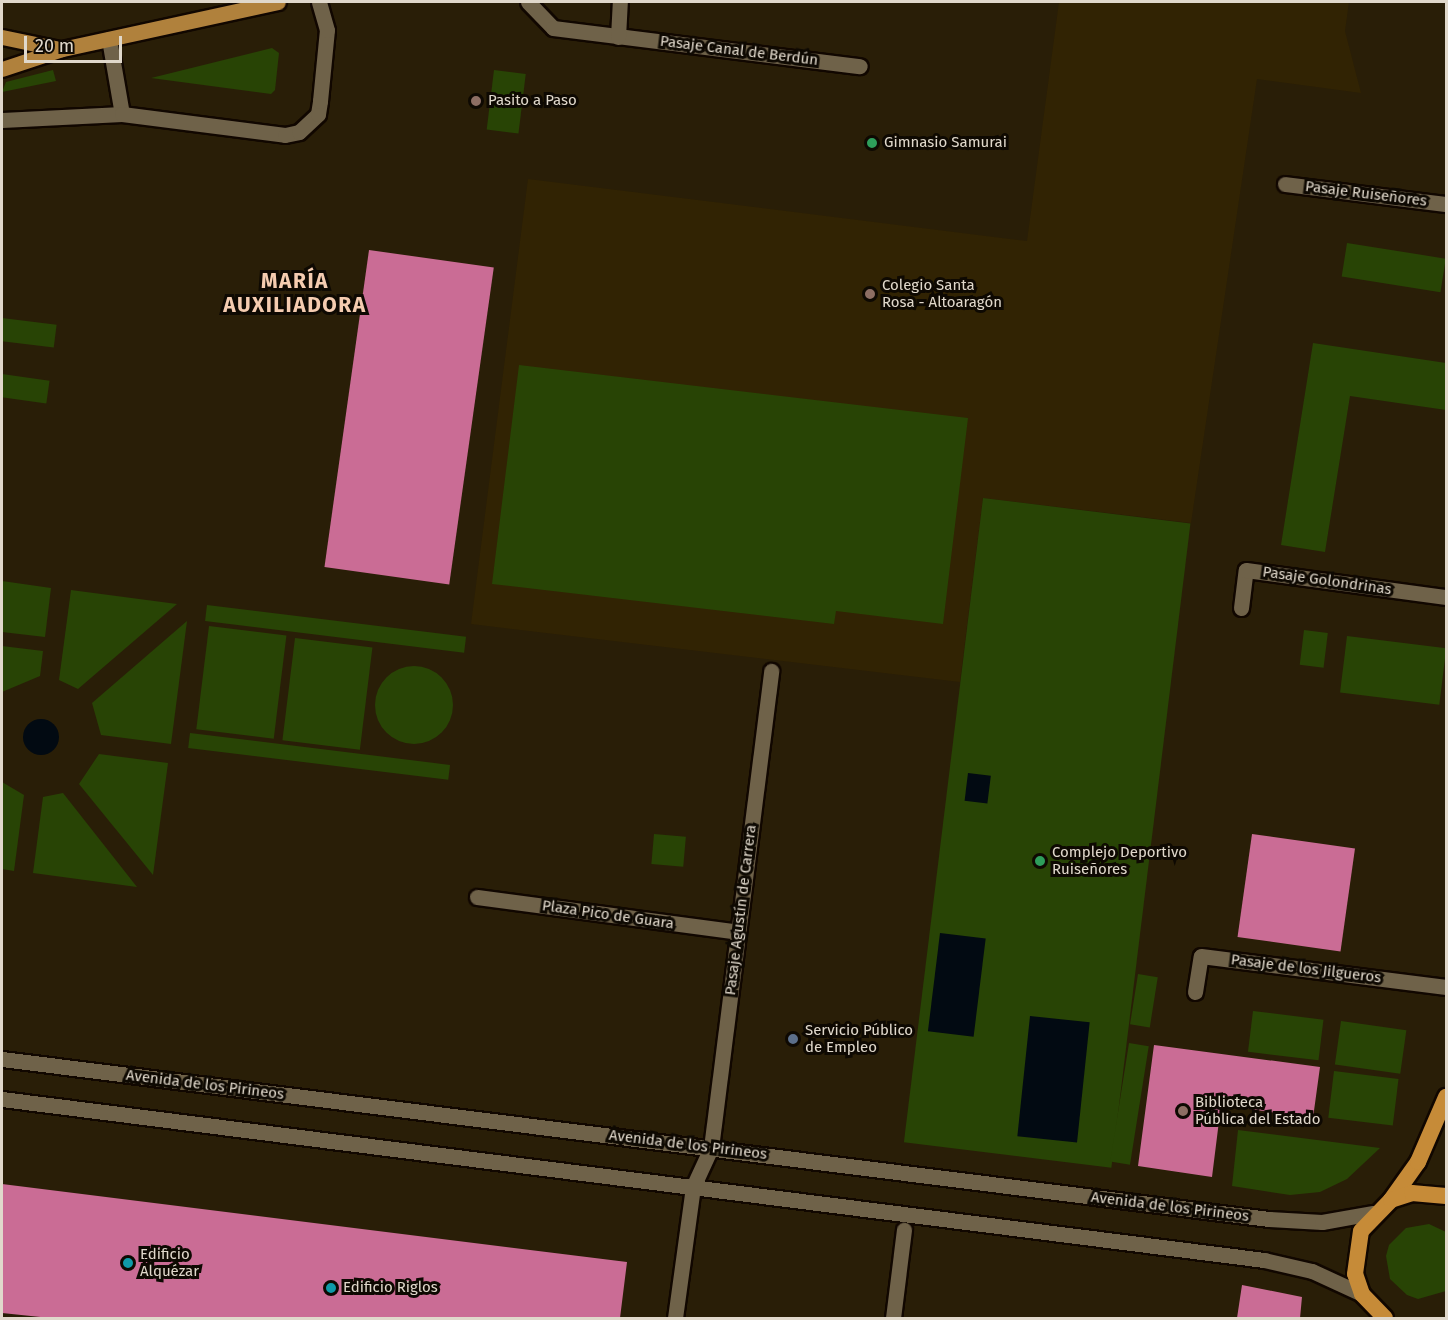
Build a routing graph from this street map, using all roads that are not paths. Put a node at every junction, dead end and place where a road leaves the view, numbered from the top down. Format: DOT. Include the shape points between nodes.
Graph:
graph roads {
  1 [pos="278,2"];
  2 [pos="320,2"];
  3 [pos="528,2"];
  4 [pos="620,2"];
  5 [pos="2,37"];
  6 [pos="618,37"];
  7 [pos="110,39"];
  8 [pos="62,49"];
  9 [pos="860,66"];
  10 [pos="2,69"];
  11 [pos="122,114"];
  12 [pos="2,120"];
  13 [pos="1285,184"];
  14 [pos="1446,204"];
  15 [pos="1446,597"];
  16 [pos="1240,608"];
  17 [pos="771,671"];
  18 [pos="477,897"];
  19 [pos="738,932"];
  20 [pos="1446,987"];
  21 [pos="1196,992"];
  22 [pos="2,1059"];
  23 [pos="1446,1097"];
  24 [pos="2,1099"];
  25 [pos="711,1148"];
  26 [pos="693,1187"];
  27 [pos="1446,1196"];
  28 [pos="1390,1200"];
  29 [pos="1373,1213"];
  30 [pos="904,1230"];
  31 [pos="1362,1294"];
  32 [pos="1380,1316"];
  33 [pos="675,1318"];
  34 [pos="893,1318"];
  1 -- 7 [label="main road"];
  2 -- 11 [label="street" via="327,30 321,101 318,114 299,132 285,135"];
  3 -- 6 [label="street, Pasaje Canal de Berdún" via="553,28"];
  4 -- 6 [label="street"];
  5 -- 8 [label="main road"];
  6 -- 9 [label="street, Pasaje Canal de Berdún"];
  7 -- 8 [label="main road"];
  7 -- 11 [label="street"];
  8 -- 10 [label="main road"];
  11 -- 12 [label="street"];
  13 -- 14 [label="street, Pasaje Ruiseñores"];
  15 -- 16 [label="street, Pasaje Golondrinas" via="1246,570"];
  17 -- 19 [label="street, Pasaje Agustín de Carrera"];
  18 -- 19 [label="street, Plaza Pico de Guara"];
  19 -- 25 [label="street, Pasaje Agustín de Carrera"];
  20 -- 21 [label="street, Pasaje de los Jilgueros" via="1201,956"];
  22 -- 25 [label="street, Avenida de los Pirineos"];
  23 -- 28 [label="highway" via="1418,1162"];
  24 -- 26 [label="street"];
  25 -- 26 [label="street, Pasaje Agustín de Carrera"];
  25 -- 29 [label="street, Avenida de los Pirineos" via="1300,1222 1344,1220"];
  26 -- 31 [label="street" via="1264,1260 1312,1271"];
  26 -- 33 [label="street, Pasaje Agustín de Carrera"];
  27 -- 28 [label="highway" via="1412,1192"];
  28 -- 29 [label="highway"];
  29 -- 31 [label="highway" via="1354,1252"];
  30 -- 34 [label="street"];
  31 -- 32 [label="highway"];
}
